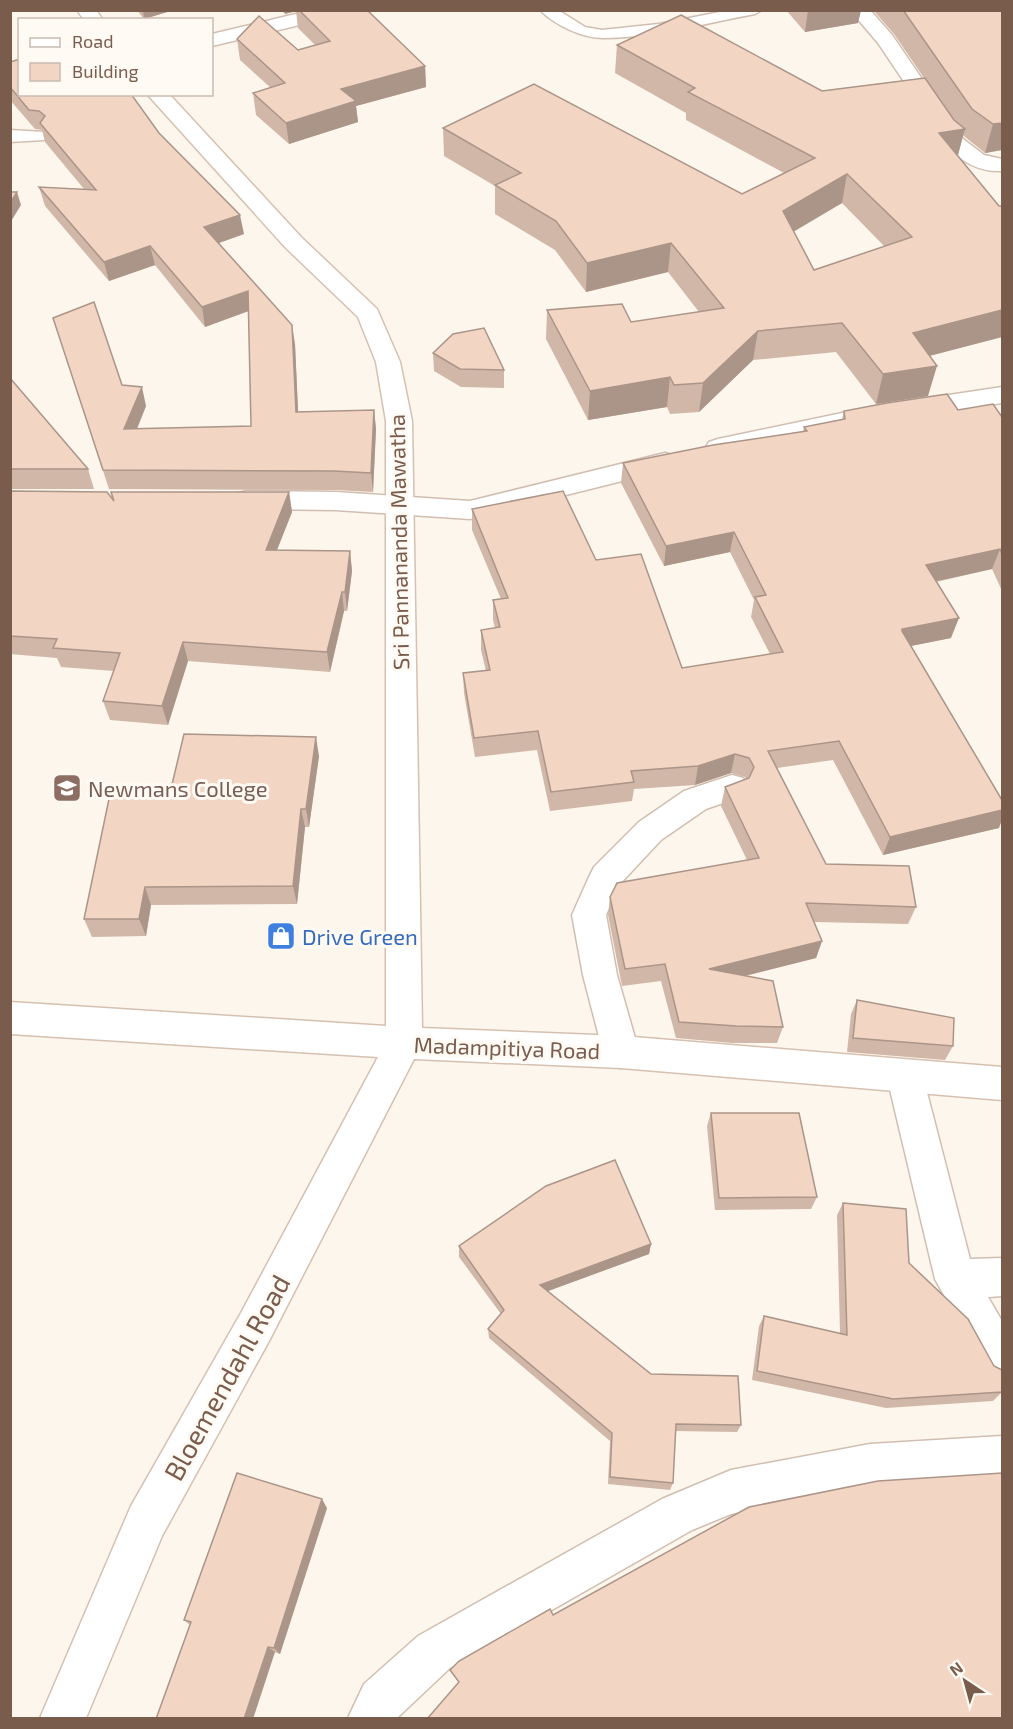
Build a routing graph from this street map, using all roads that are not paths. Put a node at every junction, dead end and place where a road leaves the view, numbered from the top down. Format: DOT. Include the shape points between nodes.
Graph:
graph roads {
  1 [pos="338,10"];
  2 [pos="547,10"];
  3 [pos="755,10"];
  4 [pos="859,10"];
  5 [pos="213,40"];
  6 [pos="159,96"];
  7 [pos="10,136"];
  8 [pos="37,136"];
  9 [pos="1002,165"];
  10 [pos="1002,395"];
  11 [pos="220,500"];
  12 [pos="398,506"];
  13 [pos="732,787"];
  14 [pos="10,1018"];
  15 [pos="404,1043"];
  16 [pos="621,1052"];
  17 [pos="905,1077"];
  18 [pos="1002,1084"];
  19 [pos="1002,1277"];
  20 [pos="956,1279"];
  21 [pos="1002,1359"];
  22 [pos="1002,1457"];
  23 [pos="63,1719"];
  24 [pos="371,1719"];
  1 -- 5 [label="main road"];
  2 -- 3 [label="lane" via="581,30 602,34"];
  4 -- 9 [label="main road" via="885,39 955,143 969,157"];
  6 -- 12 [label="main road, Sri Pannananda Mawatha" via="293,242 369,314 388,362 399,421"];
  7 -- 8 [label="main road"];
  10 -- 12 [label="main road" via="876,414 470,510"];
  11 -- 12 [label="main road"];
  12 -- 15 [label="main road, Sri Pannananda Mawatha"];
  13 -- 16 [label="main road" via="695,800 650,831 606,877 589,915"];
  14 -- 15 [label="main road, Madampitiya Road"];
  15 -- 16 [label="main road, Madampitiya Road"];
  15 -- 23 [label="main road, Bloemendahl Road" via="255,1327 146,1521"];
  16 -- 17 [label="main road, Madampitiya Road"];
  17 -- 18 [label="main road, Madampitiya Road"];
  17 -- 20 [label="main road"];
  19 -- 20 [label="main road"];
  20 -- 21 [label="main road"];
  22 -- 24 [label="main road" via="870,1465 731,1492 677,1514 434,1652 381,1701"];
}
